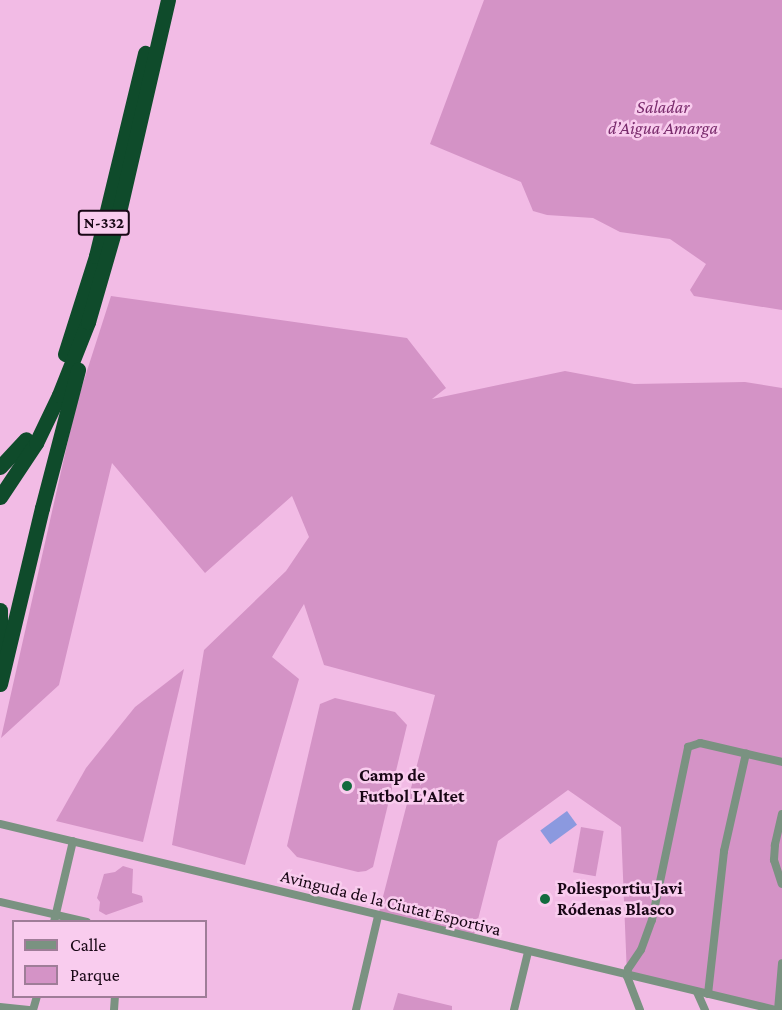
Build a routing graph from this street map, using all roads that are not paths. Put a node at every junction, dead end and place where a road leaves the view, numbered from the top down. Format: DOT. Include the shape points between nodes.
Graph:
graph roads {
  1 [pos="157,0"];
  2 [pos="169,0"];
  3 [pos="88,322"];
  4 [pos="27,439"];
  5 [pos="0,467"];
  6 [pos="0,480"];
  7 [pos="0,497"];
  8 [pos="0,610"];
  9 [pos="0,647"];
  10 [pos="0,684"];
  11 [pos="746,753"];
  12 [pos="782,762"];
  13 [pos="782,814"];
  14 [pos="0,824"];
  15 [pos="73,841"];
  16 [pos="782,884"];
  17 [pos="0,902"];
  18 [pos="378,916"];
  19 [pos="54,918"];
  20 [pos="76,920"];
  21 [pos="528,952"];
  22 [pos="782,963"];
  23 [pos="627,976"];
  24 [pos="697,992"];
  25 [pos="708,994"];
  26 [pos="0,1007"];
  27 [pos="31,1010"];
  28 [pos="356,1010"];
  29 [pos="514,1010"];
  30 [pos="640,1010"];
  31 [pos="705,1010"];
  32 [pos="773,1010"];
  1 -- 4 [label="highway, N-332" via="88,286 54,385"];
  2 -- 3 [label="highway, N-332" via="116,225"];
  3 -- 7 [label="highway, N-332" via="36,443"];
  3 -- 10 [label="highway"];
  4 -- 5 [label="highway"];
  4 -- 6 [label="highway, N-332"];
  8 -- 9 [label="highway"];
  11 -- 12 [label="street"];
  11 -- 23 [label="street" via="700,743 688,747 652,920"];
  11 -- 25 [label="street" via="724,851"];
  13 -- 16 [label="street" via="774,860"];
  14 -- 15 [label="street, Avinguda de la Ciutat Esportiva"];
  15 -- 18 [label="street, Avinguda de la Ciutat Esportiva"];
  15 -- 19 [label="street"];
  17 -- 19 [label="street"];
  18 -- 21 [label="street, Avinguda de la Ciutat Esportiva"];
  18 -- 28 [label="street"];
  19 -- 20 [label="street"];
  21 -- 23 [label="street, Avinguda de la Ciutat Esportiva"];
  21 -- 29 [label="street"];
  22 -- 32 [label="street"];
  23 -- 24 [label="street, Avinguda de la Ciutat Esportiva"];
  23 -- 30 [label="street"];
  24 -- 25 [label="street, Avinguda de la Ciutat Esportiva"];
  24 -- 31 [label="street"];
  25 -- 32 [label="street, Avinguda de la Ciutat Esportiva"];
  26 -- 27 [label="street"];
}
